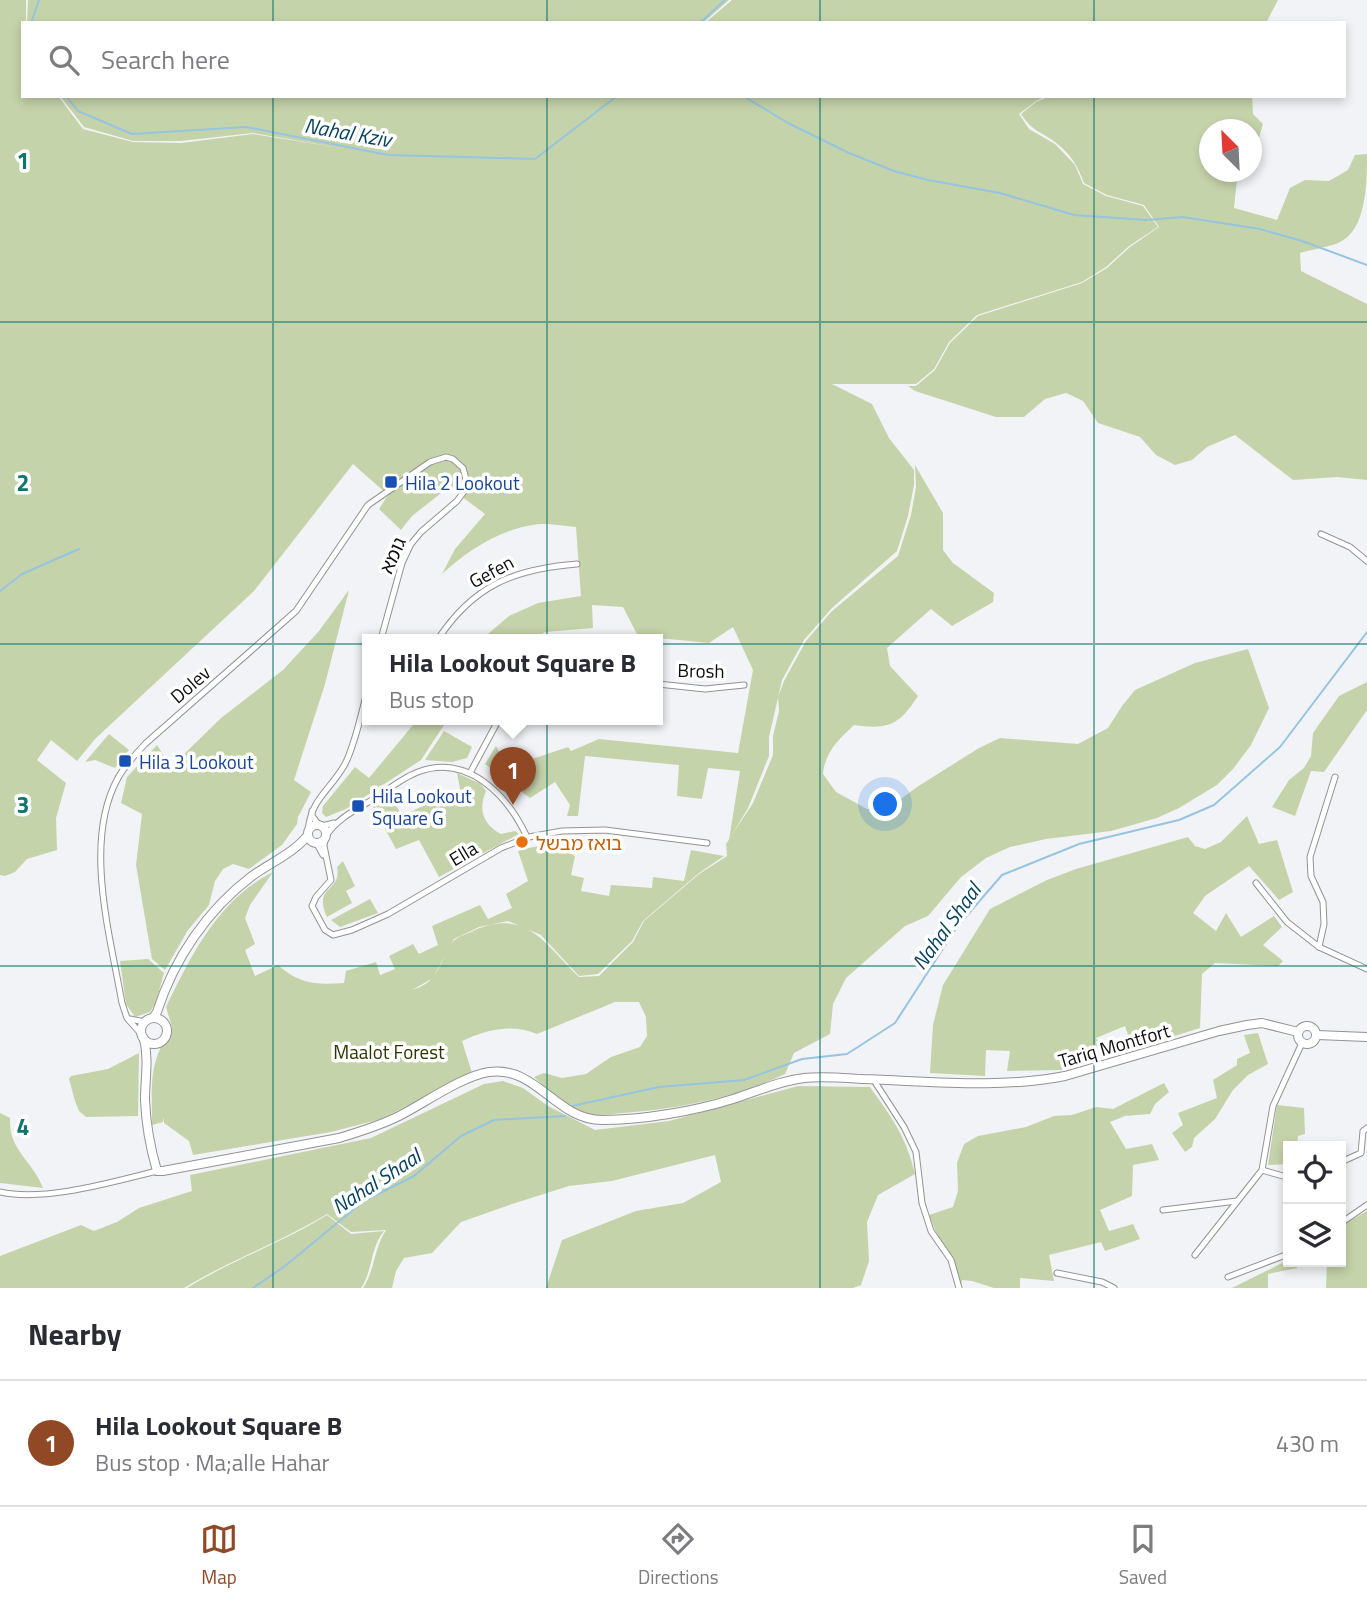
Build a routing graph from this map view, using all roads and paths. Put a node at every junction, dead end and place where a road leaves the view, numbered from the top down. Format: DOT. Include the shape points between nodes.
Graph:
graph roads {
  1 [pos="460,463"];
  2 [pos="1321,534"];
  3 [pos="1367,561"];
  4 [pos="577,564"];
  5 [pos="382,634"];
  6 [pos="442,634"];
  7 [pos="663,685"];
  8 [pos="744,685"];
  9 [pos="362,718"];
  10 [pos="496,725"];
  11 [pos="470,773"];
  12 [pos="1335,777"];
  13 [pos="313,808"];
  14 [pos="340,821"];
  15 [pos="321,826"];
  16 [pos="308,833"];
  17 [pos="527,837"];
  18 [pos="321,841"];
  19 [pos="707,843"];
  20 [pos="290,851"];
  21 [pos="1255,883"];
  22 [pos="1319,947"];
  23 [pos="1367,969"];
  24 [pos="161,1002"];
  25 [pos="127,1018"];
  26 [pos="149,1020"];
  27 [pos="164,1023"];
  28 [pos="1298,1032"];
  29 [pos="1317,1035"];
  30 [pos="143,1037"];
  31 [pos="1367,1037"];
  32 [pos="160,1043"];
  33 [pos="1302,1043"];
  34 [pos="147,1060"];
  35 [pos="873,1079"];
  36 [pos="1367,1128"];
  37 [pos="1346,1160"];
  38 [pos="1262,1170"];
  39 [pos="157,1171"];
  40 [pos="1283,1176"];
  41 [pos="0,1192"];
  42 [pos="1237,1201"];
  43 [pos="1367,1205"];
  44 [pos="1163,1210"];
  45 [pos="1346,1220"];
  46 [pos="1195,1255"];
  47 [pos="1283,1256"];
  48 [pos="1057,1273"];
  49 [pos="1228,1277"];
  50 [pos="959,1288"];
  51 [pos="1114,1288"];
  1 -- 5 [label="street, גומא" via="466,476 465,490 411,544"];
  1 -- 25 [label="street, Dolev" via="446,457 430,462 368,505 296,611 124,767 105,813 100,847 121,1003"];
  2 -- 3 [label="street"];
  4 -- 6 [label="street, Gefen" via="527,570 485,588"];
  7 -- 8 [label="street, Brosh" via="705,689"];
  9 -- 13 [label="street" via="345,763"];
  10 -- 11 [label="street"];
  11 -- 14 [label="street" via="442,768 417,772"];
  11 -- 17 [label="street" via="496,793"];
  12 -- 22 [label="street" via="1310,857 1311,876 1323,902"];
  13 -- 15 [label="street" via="312,816"];
  13 -- 16 [label="street"];
  14 -- 15 [label="street"];
  14 -- 18 [label="street"];
  15 -- 16 [label="main road" via="313,826"];
  15 -- 18 [label="main road"];
  16 -- 18 [label="main road"];
  16 -- 20 [label="main road"];
  17 -- 18 [label="street, Ella" via="405,906 341,934 329,934 313,906 331,880"];
  17 -- 19 [label="street, Ella" via="605,830"];
  18 -- 20 [label="main road"];
  20 -- 24 [label="main road" via="245,881 208,919 176,967"];
  21 -- 22 [label="street" via="1287,922"];
  22 -- 23 [label="street"];
  24 -- 26 [label="main road"];
  24 -- 27 [label="main road"];
  25 -- 26 [label="street"];
  25 -- 30 [label="street"];
  26 -- 27 [label="main road"];
  26 -- 30 [label="main road"];
  27 -- 32 [label="main road" via="166,1037"];
  28 -- 29 [label="main road" via="1311,1026"];
  28 -- 33 [label="main road"];
  28 -- 35 [label="main road, Tariq Montfort" via="1262,1023 1247,1025 1043,1081"];
  29 -- 31 [label="main road"];
  29 -- 33 [label="main road" via="1312,1043"];
  30 -- 32 [label="main road" via="150,1044"];
  30 -- 34 [label="main road"];
  32 -- 34 [label="main road"];
  33 -- 38 [label="street" via="1273,1106"];
  34 -- 39 [label="main road" via="146,1117"];
  35 -- 39 [label="main road, Tariq Montfort" via="779,1081 701,1107 600,1120 575,1114 522,1076 487,1072 364,1131"];
  35 -- 50 [label="street" via="916,1152 922,1203 932,1231 951,1260"];
  36 -- 37 [label="street" via="1361,1153"];
  38 -- 40 [label="street"];
  38 -- 42 [label="street"];
  39 -- 41 [label="street" via="25,1196"];
  42 -- 44 [label="street"];
  42 -- 46 [label="street"];
  43 -- 45 [label="street"];
  47 -- 49 [label="street"];
  48 -- 51 [label="street"];
}
